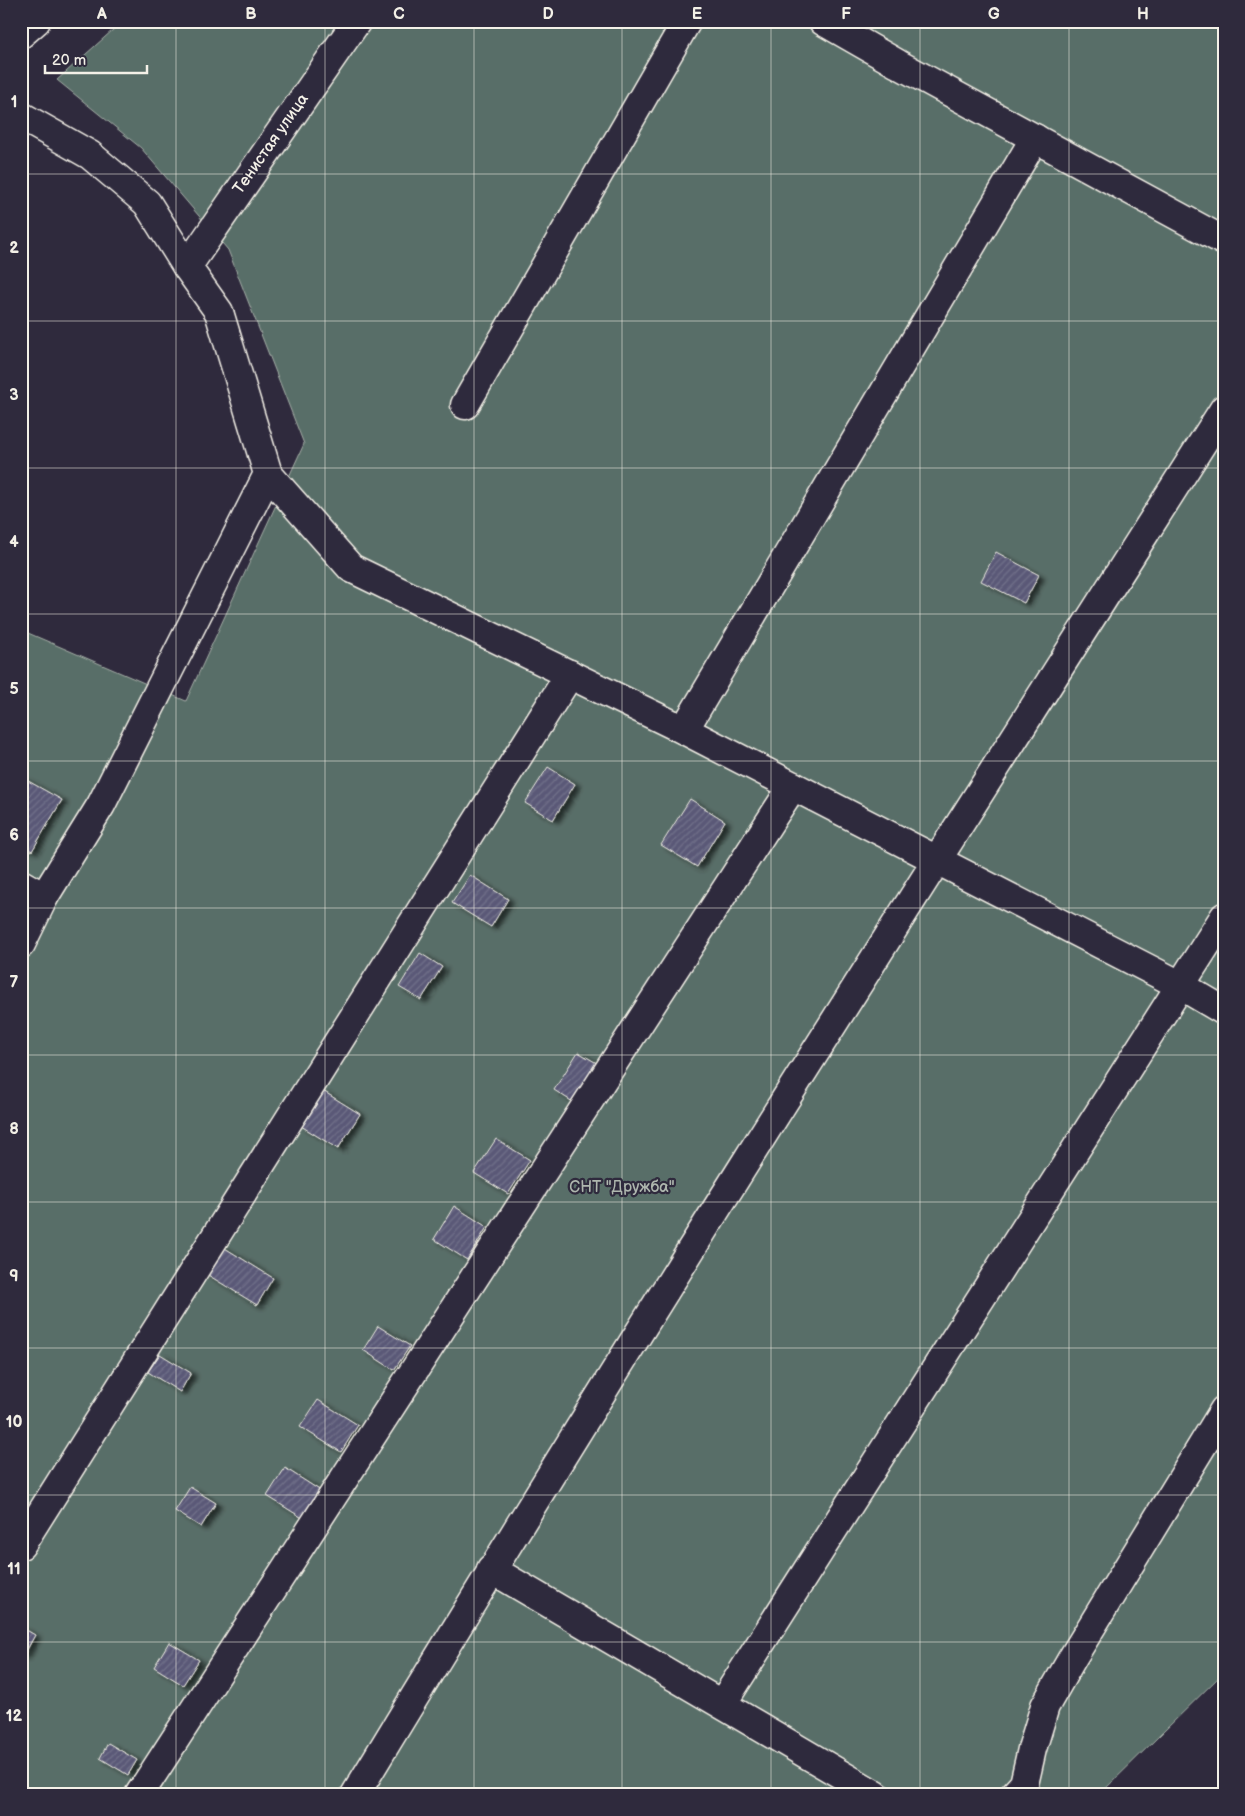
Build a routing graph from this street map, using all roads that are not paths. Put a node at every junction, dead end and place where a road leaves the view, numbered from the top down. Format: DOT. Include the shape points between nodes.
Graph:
graph roads {
  1 [pos="36,21"];
  2 [pos="357,21"];
  3 [pos="687,21"];
  4 [pos="823,21"];
  5 [pos="21,34"];
  6 [pos="21,116"];
  7 [pos="1035,138"];
  8 [pos="1224,241"];
  9 [pos="187,267"];
  10 [pos="465,405"];
  11 [pos="1224,409"];
  12 [pos="268,474"];
  13 [pos="570,674"];
  14 [pos="684,730"];
  15 [pos="793,786"];
  16 [pos="937,860"];
  17 [pos="33,890"];
  18 [pos="1224,918"];
  19 [pos="21,944"];
  20 [pos="1180,985"];
  21 [pos="1224,1011"];
  22 [pos="1224,1410"];
  23 [pos="21,1545"];
  24 [pos="492,1569"];
  25 [pos="722,1704"];
  26 [pos="139,1795"];
  27 [pos="355,1795"];
  28 [pos="876,1795"];
  29 [pos="1014,1795"];
  1 -- 5 [label="street"];
  2 -- 9 [label="street, Тенистая улица"];
  3 -- 10 [label="street"];
  4 -- 7 [label="street"];
  6 -- 9 [label="street" via="90,155 147,203"];
  7 -- 8 [label="street"];
  7 -- 14 [label="street"];
  9 -- 12 [label="street" via="219,312"];
  11 -- 16 [label="street"];
  12 -- 13 [label="street" via="351,568"];
  12 -- 17 [label="street" via="101,805"];
  13 -- 14 [label="street"];
  13 -- 23 [label="street"];
  14 -- 15 [label="street"];
  15 -- 16 [label="street"];
  15 -- 26 [label="street"];
  16 -- 20 [label="street"];
  16 -- 24 [label="street"];
  17 -- 19 [label="street"];
  18 -- 20 [label="street"];
  20 -- 21 [label="street"];
  20 -- 25 [label="street"];
  22 -- 29 [label="street" via="1045,1706 1024,1784"];
  24 -- 25 [label="street"];
  24 -- 27 [label="street"];
  25 -- 28 [label="street"];
}
